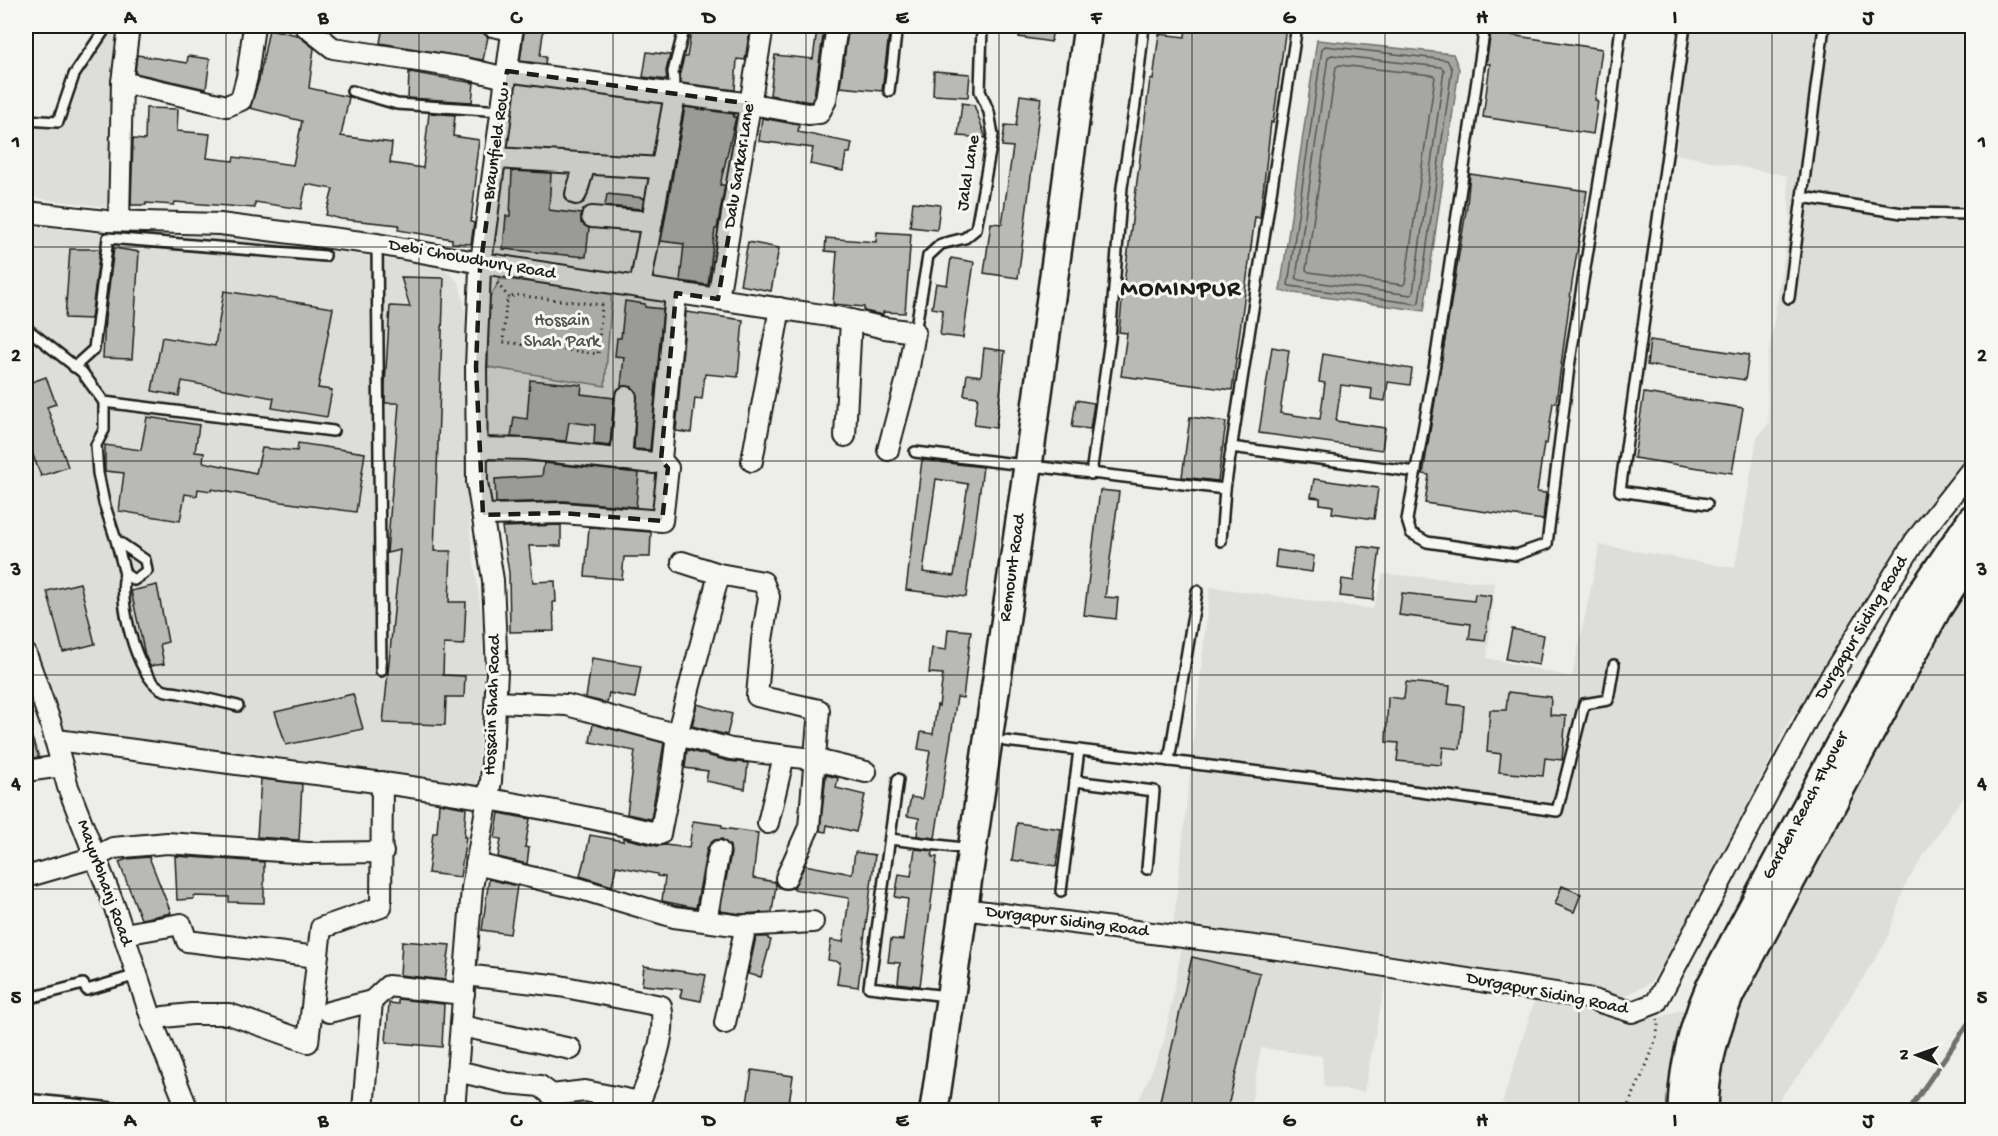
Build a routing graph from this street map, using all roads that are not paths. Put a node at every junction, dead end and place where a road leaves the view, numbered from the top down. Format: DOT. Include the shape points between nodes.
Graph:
graph roads {
  1 [pos="107,26"];
  2 [pos="129,26"];
  3 [pos="254,26"];
  4 [pos="305,26"];
  5 [pos="492,26"];
  6 [pos="685,26"];
  7 [pos="837,26"];
  8 [pos="897,26"];
  9 [pos="982,26"];
  10 [pos="1088,26"];
  11 [pos="1144,26"];
  12 [pos="1297,26"];
  13 [pos="1485,26"];
  14 [pos="1621,26"];
  15 [pos="1684,26"];
  16 [pos="1824,26"];
  17 [pos="512,28"];
  18 [pos="763,29"];
  19 [pos="506,75"];
  20 [pos="122,82"];
  21 [pos="352,91"];
  22 [pos="889,91"];
  23 [pos="675,94"];
  24 [pos="750,104"];
  25 [pos="502,111"];
  26 [pos="26,120"];
  27 [pos="495,158"];
  28 [pos="585,164"];
  29 [pos="661,168"];
  30 [pos="576,194"];
  31 [pos="1802,197"];
  32 [pos="26,212"];
  33 [pos="1972,214"];
  34 [pos="592,217"];
  35 [pos="119,221"];
  36 [pos="651,222"];
  37 [pos="377,244"];
  38 [pos="325,256"];
  39 [pos="481,263"];
  40 [pos="640,287"];
  41 [pos="676,292"];
  42 [pos="1789,298"];
  43 [pos="718,299"];
  44 [pos="780,308"];
  45 [pos="851,320"];
  46 [pos="26,328"];
  47 [pos="915,332"];
  48 [pos="74,367"];
  49 [pos="626,397"];
  50 [pos="104,402"];
  51 [pos="333,431"];
  52 [pos="845,436"];
  53 [pos="1231,447"];
  54 [pos="477,448"];
  55 [pos="888,450"];
  56 [pos="915,452"];
  57 [pos="621,459"];
  58 [pos="661,460"];
  59 [pos="752,461"];
  60 [pos="1028,466"];
  61 [pos="1972,469"];
  62 [pos="1416,472"];
  63 [pos="1091,474"];
  64 [pos="1225,489"];
  65 [pos="1707,504"];
  66 [pos="483,515"];
  67 [pos="1972,519"];
  68 [pos="116,540"];
  69 [pos="1221,541"];
  70 [pos="1972,555"];
  71 [pos="681,562"];
  72 [pos="125,574"];
  73 [pos="719,574"];
  74 [pos="1197,591"];
  75 [pos="26,654"];
  76 [pos="1614,665"];
  77 [pos="381,671"];
  78 [pos="496,702"];
  79 [pos="238,706"];
  80 [pos="677,735"];
  81 [pos="55,740"];
  82 [pos="1005,741"];
  83 [pos="1079,750"];
  84 [pos="784,756"];
  85 [pos="816,760"];
  86 [pos="1169,761"];
  87 [pos="62,766"];
  88 [pos="26,771"];
  89 [pos="866,772"];
  90 [pos="898,779"];
  91 [pos="1076,781"];
  92 [pos="382,782"];
  93 [pos="488,798"];
  94 [pos="768,823"];
  95 [pos="890,839"];
  96 [pos="972,849"];
  97 [pos="718,851"];
  98 [pos="383,852"];
  99 [pos="95,856"];
  100 [pos="476,864"];
  101 [pos="1147,869"];
  102 [pos="26,877"];
  103 [pos="786,878"];
  104 [pos="1061,891"];
  105 [pos="963,909"];
  106 [pos="706,921"];
  107 [pos="813,922"];
  108 [pos="746,925"];
  109 [pos="124,934"];
  110 [pos="317,957"];
  111 [pos="137,975"];
  112 [pos="464,984"];
  113 [pos="951,996"];
  114 [pos="26,999"];
  115 [pos="372,1001"];
  116 [pos="329,1012"];
  117 [pos="152,1022"];
  118 [pos="725,1023"];
  119 [pos="461,1026"];
  120 [pos="571,1049"];
  121 [pos="457,1071"];
  122 [pos="26,1099"];
  123 [pos="638,1106"];
  124 [pos="188,1109"];
  125 [pos="132,1110"];
  126 [pos="154,1110"];
  127 [pos="363,1110"];
  128 [pos="454,1110"];
  129 [pos="934,1110"];
  130 [pos="1682,1110"];
  131 [pos="1704,1110"];
  1 -- 26 [label="lane" via="74,75 58,122"];
  2 -- 20 [label="street"];
  3 -- 20 [label="street" via="241,100 227,106"];
  4 -- 19 [label="street" via="333,48"];
  5 -- 17 [label="street"];
  6 -- 23 [label="lane" via="673,72"];
  7 -- 24 [label="street" via="826,100 819,113"];
  8 -- 22 [label="lane"];
  9 -- 47 [label="lane, Jalal Lane" via="980,91 993,135 976,230 965,238 940,244 928,256"];
  10 -- 60 [label="main road, Remount Road"];
  11 -- 63 [label="lane" via="1122,187 1110,339"];
  12 -- 53 [label="lane"];
  13 -- 62 [label="lane"];
  14 -- 62 [label="lane" via="1569,367 1547,544 1516,555 1419,538 1411,533 1407,520"];
  15 -- 65 [label="lane" via="1620,491"];
  16 -- 31 [label="lane"];
  17 -- 19 [label="street, Braunfield Row"];
  18 -- 24 [label="street, Dalu Sarkar Lane"];
  19 -- 23 [label="street"];
  19 -- 25 [label="street, Braunfield Row"];
  20 -- 35 [label="street"];
  21 -- 25 [label="lane" via="397,104"];
  23 -- 24 [label="street"];
  23 -- 29 [label="street"];
  24 -- 43 [label="street, Dalu Sarkar Lane"];
  25 -- 27 [label="street, Braunfield Row"];
  27 -- 28 [label="street"];
  27 -- 39 [label="street, Braunfield Row"];
  28 -- 29 [label="street"];
  28 -- 30 [label="street"];
  29 -- 36 [label="street"];
  31 -- 33 [label="lane" via="1902,213"];
  31 -- 42 [label="lane"];
  32 -- 35 [label="street, Debi Chowdhury Road"];
  34 -- 36 [label="street"];
  35 -- 37 [label="street, Debi Chowdhury Road" via="220,224"];
  36 -- 40 [label="street"];
  37 -- 39 [label="street, Debi Chowdhury Road"];
  37 -- 77 [label="lane"];
  38 -- 48 [label="lane" via="108,238 94,349"];
  39 -- 40 [label="street, Debi Chowdhury Road"];
  39 -- 54 [label="street, Hossain Shah Road"];
  40 -- 41 [label="street, Debi Chowdhury Road"];
  41 -- 43 [label="street, Debi Chowdhury Road"];
  41 -- 58 [label="street"];
  43 -- 44 [label="street, Debi Chowdhury Road"];
  44 -- 45 [label="street, Debi Chowdhury Road"];
  44 -- 59 [label="street"];
  45 -- 47 [label="street, Debi Chowdhury Road"];
  45 -- 52 [label="street"];
  46 -- 48 [label="lane"];
  47 -- 55 [label="street"];
  48 -- 50 [label="lane"];
  49 -- 57 [label="street"];
  50 -- 51 [label="lane"];
  50 -- 68 [label="lane" via="104,430 96,445 97,464"];
  53 -- 62 [label="lane"];
  53 -- 64 [label="lane"];
  54 -- 57 [label="street"];
  54 -- 66 [label="street, Hossain Shah Road" via="477,482"];
  56 -- 60 [label="lane"];
  57 -- 58 [label="street" via="654,463"];
  58 -- 66 [label="street" via="668,468 662,521 563,513"];
  60 -- 63 [label="lane"];
  60 -- 96 [label="main road, Remount Road"];
  61 -- 105 [label="street, Durgapur Siding Road" via="1916,541 1825,686 1656,1003 1632,1012 1587,998 1278,949"];
  63 -- 64 [label="lane"];
  64 -- 69 [label="lane"];
  66 -- 78 [label="street, Hossain Shah Road" via="493,580"];
  67 -- 130 [label="main road, Garden Reach Flyover" via="1918,598 1711,985 1690,1044"];
  68 -- 72 [label="lane"];
  68 -- 72 [label="lane" via="145,560 147,571 134,580"];
  70 -- 131 [label="main road, Garden Reach Flyover" via="1936,609 1730,994 1713,1041"];
  71 -- 73 [label="street"];
  72 -- 79 [label="lane" via="122,584 130,630 136,656 147,674 161,689"];
  73 -- 80 [label="street"];
  73 -- 85 [label="street" via="763,582 769,597 757,696 819,710"];
  74 -- 86 [label="lane"];
  75 -- 81 [label="street, Mayurbhanj Road"];
  76 -- 86 [label="lane" via="1608,700 1584,704 1557,811"];
  78 -- 80 [label="street" via="567,705"];
  78 -- 93 [label="street, Hossain Shah Road"];
  80 -- 84 [label="street" via="731,749"];
  80 -- 93 [label="street" via="660,834"];
  81 -- 87 [label="street, Mayurbhanj Road"];
  81 -- 92 [label="street"];
  82 -- 83 [label="lane"];
  83 -- 86 [label="lane"];
  83 -- 91 [label="lane"];
  84 -- 85 [label="street"];
  84 -- 94 [label="street"];
  85 -- 89 [label="street"];
  85 -- 103 [label="street" via="809,827"];
  87 -- 88 [label="street"];
  87 -- 99 [label="street, Mayurbhanj Road"];
  90 -- 95 [label="lane"];
  91 -- 101 [label="lane" via="1154,791"];
  91 -- 104 [label="lane"];
  92 -- 93 [label="street"];
  92 -- 98 [label="street"];
  93 -- 100 [label="street, Hossain Shah Road"];
  95 -- 96 [label="lane"];
  95 -- 113 [label="lane" via="869,987"];
  96 -- 105 [label="main road, Remount Road"];
  97 -- 106 [label="street"];
  98 -- 99 [label="street" via="308,853 168,843 113,848"];
  98 -- 110 [label="street" via="381,907 321,928"];
  99 -- 102 [label="street"];
  99 -- 109 [label="street, Mayurbhanj Road"];
  100 -- 106 [label="street" via="581,889 674,917"];
  100 -- 112 [label="street, Hossain Shah Road"];
  105 -- 113 [label="main road, Remount Road"];
  106 -- 108 [label="street"];
  107 -- 108 [label="street"];
  108 -- 118 [label="street"];
  109 -- 110 [label="street" via="181,924 187,941"];
  109 -- 111 [label="street, Mayurbhanj Road"];
  110 -- 117 [label="street" via="308,1042 229,1014 191,1014"];
  111 -- 114 [label="lane" via="87,990 83,984"];
  111 -- 117 [label="street, Mayurbhanj Road"];
  112 -- 115 [label="street" via="388,986"];
  112 -- 119 [label="street, Hossain Shah Road"];
  112 -- 123 [label="street" via="560,986 661,1006 663,1018 654,1066"];
  113 -- 129 [label="main road, Remount Road"];
  115 -- 116 [label="street"];
  115 -- 127 [label="street"];
  117 -- 124 [label="street, Mayurbhanj Road"];
  119 -- 120 [label="street"];
  119 -- 121 [label="street, Hossain Shah Road"];
  121 -- 123 [label="street" via="540,1086 552,1095 585,1091"];
  121 -- 128 [label="street, Hossain Shah Road"];
  122 -- 125 [label="lane"];
  124 -- 126 [label="lane"];
}
